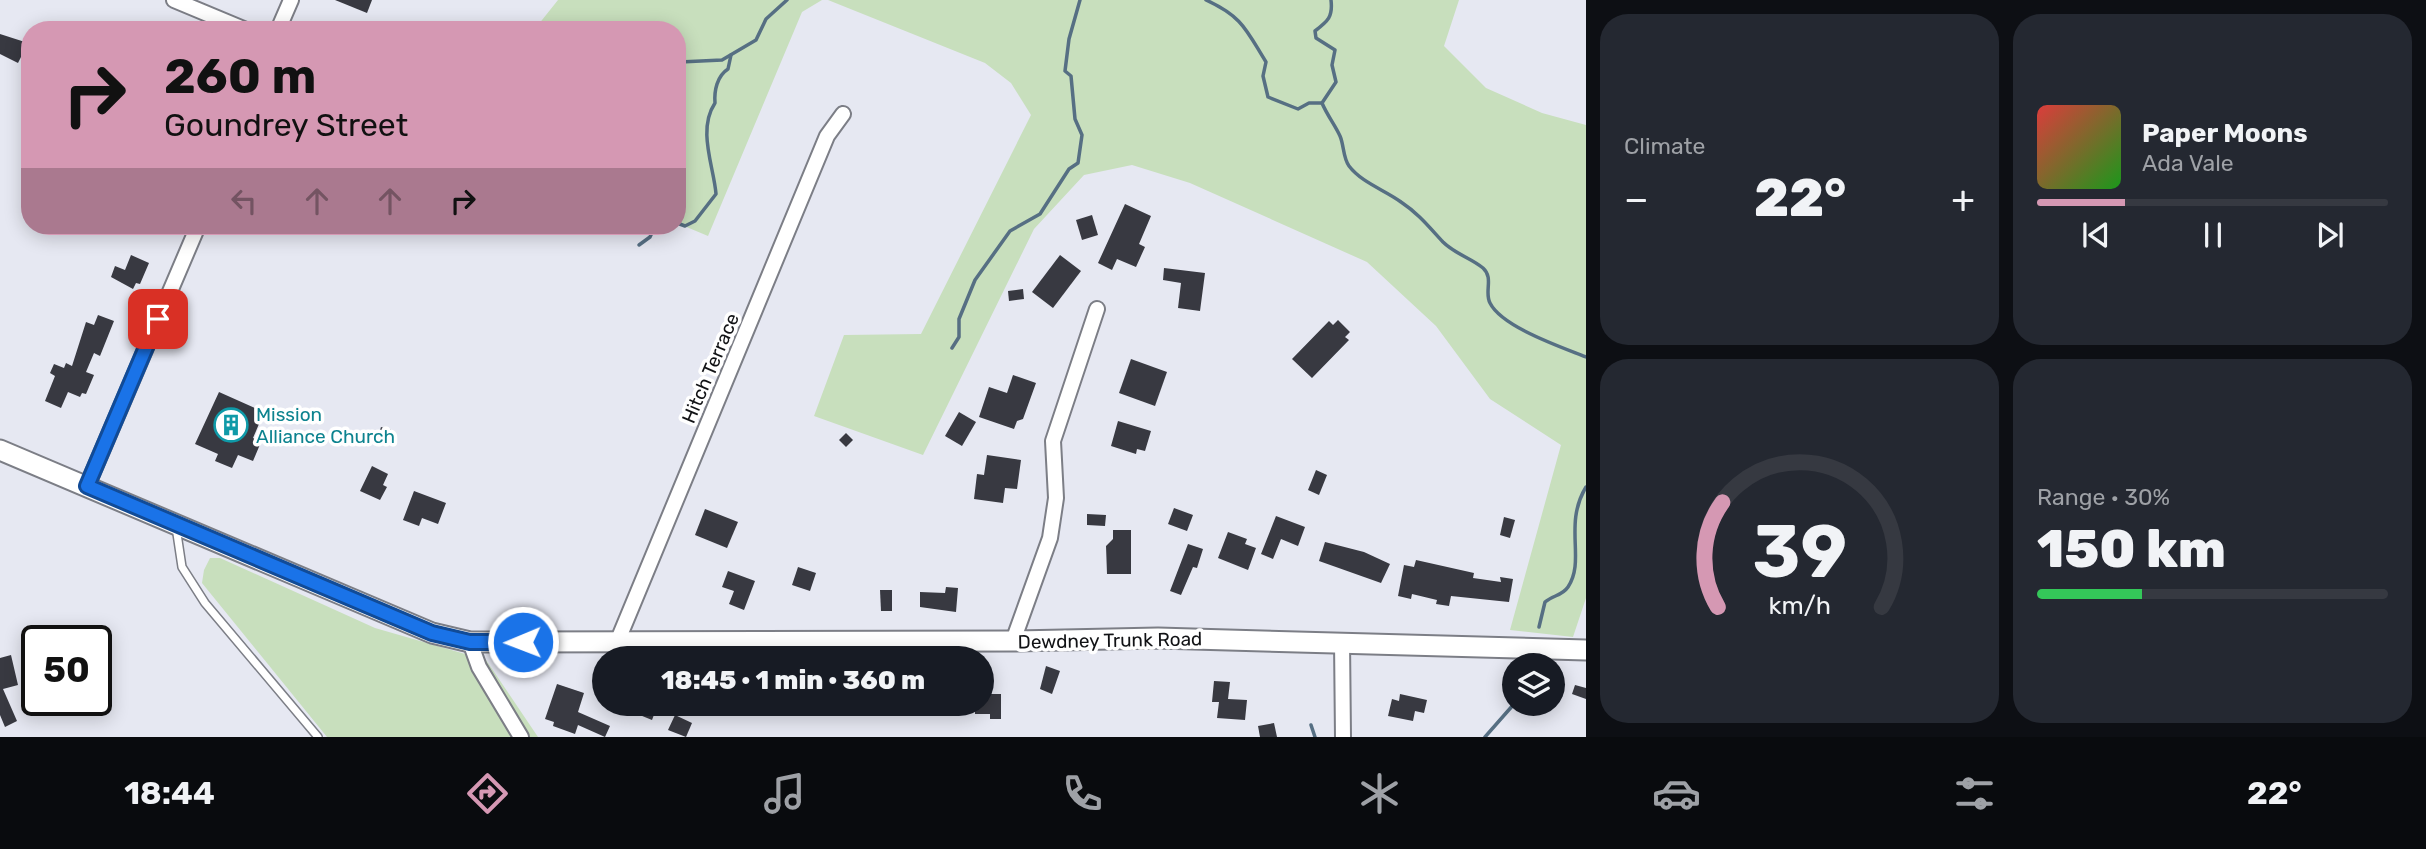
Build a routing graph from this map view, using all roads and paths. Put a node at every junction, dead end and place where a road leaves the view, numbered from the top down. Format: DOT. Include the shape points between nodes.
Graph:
graph roads {
  1 [pos="174,0"];
  2 [pos="291,0"];
  3 [pos="224,21"];
  4 [pos="282,21"];
  5 [pos="843,114"];
  6 [pos="194,235"];
  7 [pos="1097,309"];
  8 [pos="0,450"];
  9 [pos="87,486"];
  10 [pos="175,524"];
  11 [pos="618,640"];
  12 [pos="1013,641"];
  13 [pos="1342,641"];
  14 [pos="470,642"];
  15 [pos="1586,650"];
  16 [pos="318,737"];
  17 [pos="521,737"];
  18 [pos="1343,737"];
  1 -- 3 [label="street"];
  2 -- 4 [label="street"];
  5 -- 11 [label="street, Hitch Terrace" via="827,136"];
  6 -- 9 [label="street"];
  7 -- 12 [label="street" via="1053,441 1056,498 1049,538"];
  8 -- 9 [label="main road, Dewdney Trunk Road"];
  9 -- 10 [label="main road, Dewdney Trunk Road"];
  10 -- 14 [label="main road, Dewdney Trunk Road" via="432,633"];
  10 -- 16 [label="lane" via="182,566 205,603"];
  11 -- 12 [label="main road, Dewdney Trunk Road"];
  11 -- 14 [label="main road, Dewdney Trunk Road"];
  12 -- 13 [label="main road, Dewdney Trunk Road"];
  13 -- 15 [label="main road, Dewdney Trunk Road"];
  13 -- 18 [label="street"];
  14 -- 17 [label="street" via="479,667"];
}
